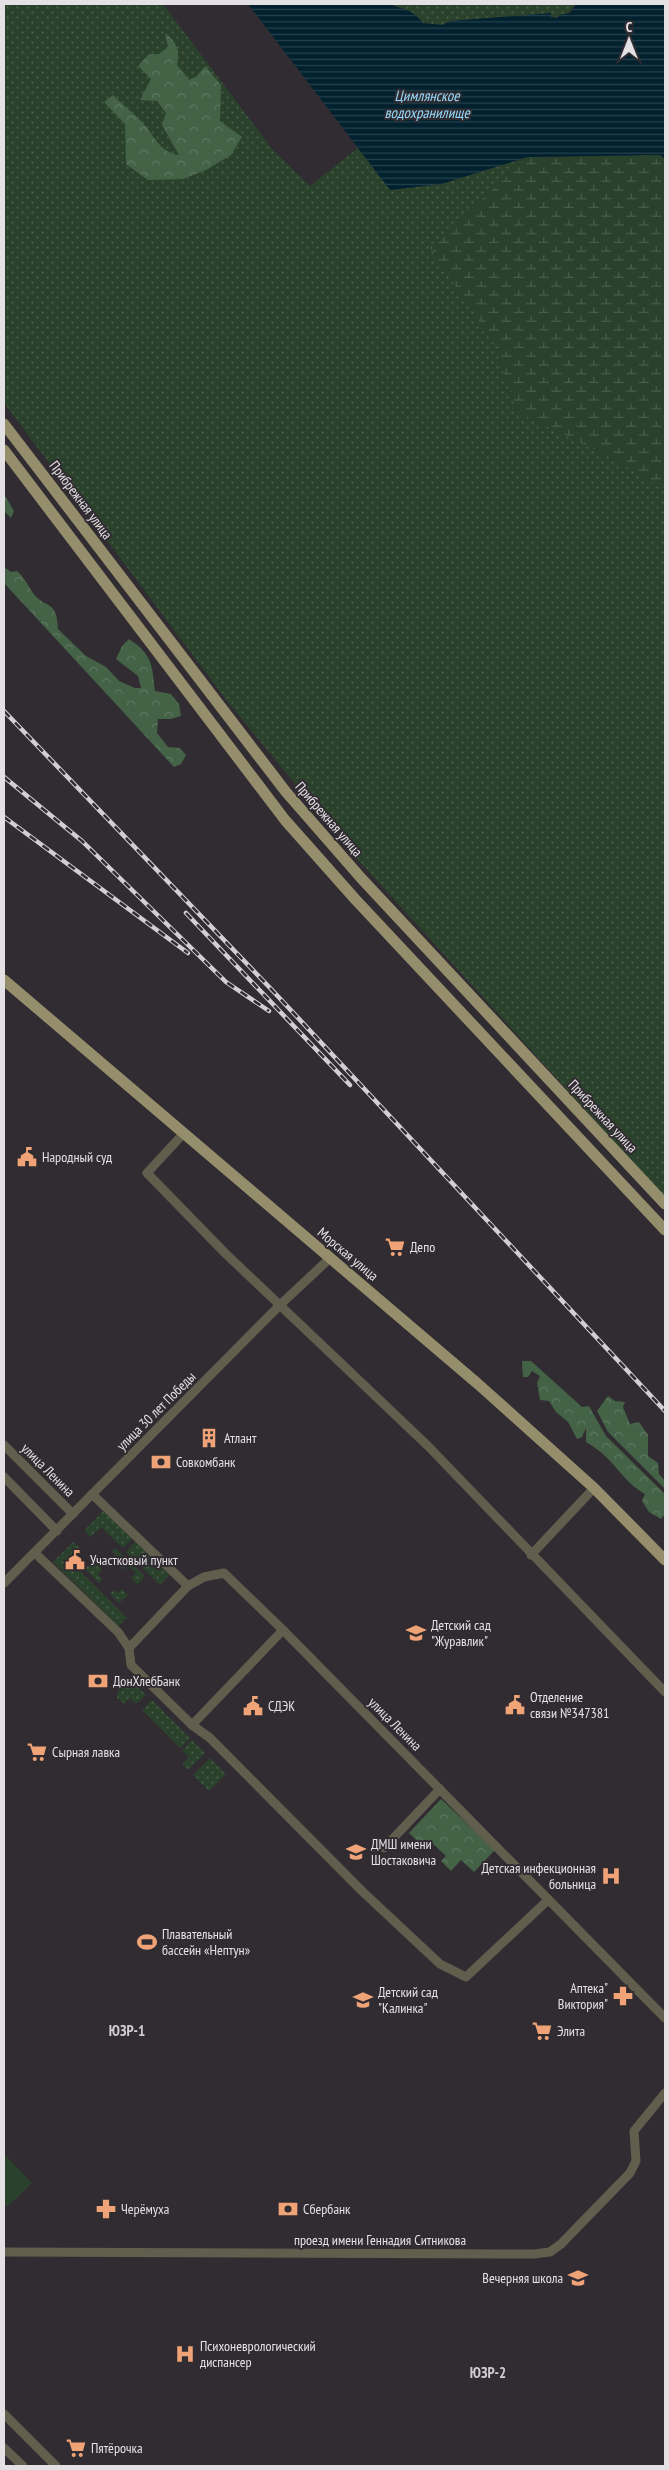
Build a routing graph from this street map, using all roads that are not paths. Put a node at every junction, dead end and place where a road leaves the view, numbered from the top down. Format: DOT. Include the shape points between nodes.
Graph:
graph roads {
  1 [pos="4,424"];
  2 [pos="4,450"];
  3 [pos="4,980"];
  4 [pos="184,1133"];
  5 [pos="665,1204"];
  6 [pos="665,1230"];
  7 [pos="329,1259"];
  8 [pos="280,1305"];
  9 [pos="4,1445"];
  10 [pos="4,1477"];
  11 [pos="594,1488"];
  12 [pos="92,1494"];
  13 [pos="73,1514"];
  14 [pos="57,1531"];
  15 [pos="34,1553"];
  16 [pos="531,1555"];
  17 [pos="665,1560"];
  18 [pos="4,1583"];
  19 [pos="188,1586"];
  20 [pos="283,1630"];
  21 [pos="129,1648"];
  22 [pos="665,1692"];
  23 [pos="192,1725"];
  24 [pos="440,1789"];
  25 [pos="384,1848"];
  26 [pos="548,1900"];
  27 [pos="665,2018"];
  28 [pos="665,2093"];
  29 [pos="4,2252"];
  30 [pos="4,2414"];
  31 [pos="4,2448"];
  32 [pos="23,2466"];
  33 [pos="56,2466"];
  1 -- 5 [label="main road, Прибрежная улица" via="286,792 361,878"];
  2 -- 6 [label="main road" via="285,820"];
  3 -- 4 [label="main road, Морская улица"];
  4 -- 7 [label="main road, Морская улица"];
  4 -- 8 [label="street" via="147,1173"];
  7 -- 8 [label="street, улица 30 лет Победы"];
  7 -- 11 [label="main road, Морская улица" via="478,1384"];
  8 -- 12 [label="street, улица 30 лет Победы"];
  8 -- 16 [label="street" via="428,1446"];
  9 -- 13 [label="street, улица Ленина"];
  10 -- 14 [label="street"];
  11 -- 16 [label="street"];
  11 -- 17 [label="main road, Морская улица"];
  12 -- 13 [label="street, улица 30 лет Победы"];
  12 -- 19 [label="street, улица Ленина"];
  13 -- 14 [label="street, улица 30 лет Победы"];
  14 -- 15 [label="street, улица 30 лет Победы"];
  15 -- 18 [label="street, улица 30 лет Победы"];
  15 -- 21 [label="street" via="118,1632"];
  16 -- 22 [label="street"];
  19 -- 20 [label="street, улица Ленина" via="204,1577 224,1573"];
  19 -- 21 [label="street"];
  20 -- 23 [label="street"];
  20 -- 24 [label="street, улица Ленина"];
  21 -- 23 [label="street" via="131,1665"];
  23 -- 26 [label="street" via="210,1738 440,1964 466,1977"];
  24 -- 25 [label="street"];
  24 -- 26 [label="street, улица Ленина"];
  26 -- 27 [label="street, улица Ленина"];
  28 -- 29 [label="street, проезд имени Геннадия Ситникова" via="634,2131 636,2161 630,2173 550,2252"];
  30 -- 33 [label="street"];
  31 -- 32 [label="street"];
}
